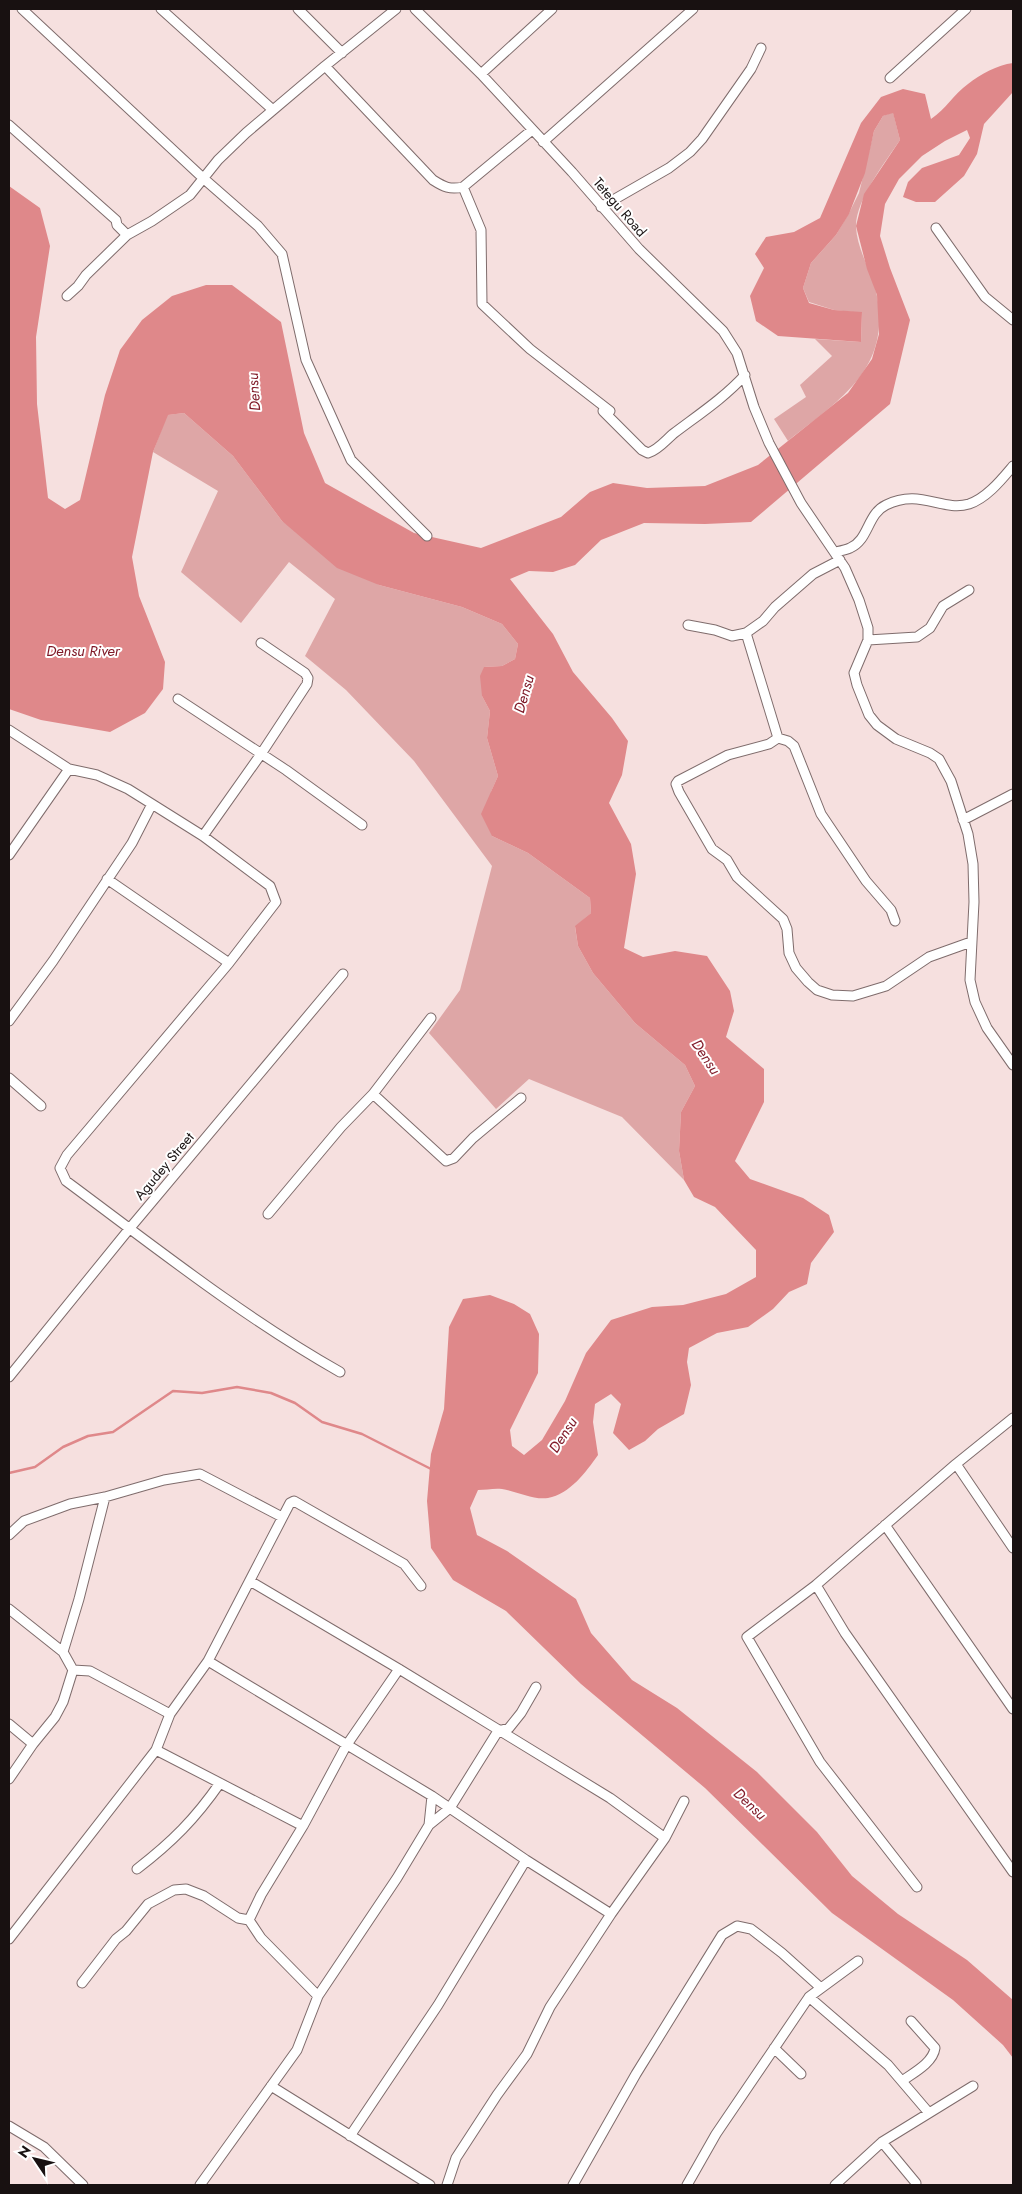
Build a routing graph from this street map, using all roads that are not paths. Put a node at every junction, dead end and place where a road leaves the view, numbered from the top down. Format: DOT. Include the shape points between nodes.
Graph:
graph roads {
  1 [pos="22,9"];
  2 [pos="161,9"];
  3 [pos="298,9"];
  4 [pos="396,9"];
  5 [pos="415,9"];
  6 [pos="552,9"];
  7 [pos="692,9"];
  8 [pos="966,9"];
  9 [pos="761,48"];
  10 [pos="342,53"];
  11 [pos="325,66"];
  12 [pos="481,74"];
  13 [pos="890,78"];
  14 [pos="273,110"];
  15 [pos="9,125"];
  16 [pos="532,130"];
  17 [pos="542,142"];
  18 [pos="203,178"];
  19 [pos="463,187"];
  20 [pos="601,207"];
  21 [pos="936,228"];
  22 [pos="127,235"];
  23 [pos="68,296"];
  24 [pos="1013,320"];
  25 [pos="745,375"];
  26 [pos="1013,466"];
  27 [pos="427,536"];
  28 [pos="837,556"];
  29 [pos="969,590"];
  30 [pos="688,625"];
  31 [pos="746,633"];
  32 [pos="868,640"];
  33 [pos="261,643"];
  34 [pos="178,699"];
  35 [pos="9,730"];
  36 [pos="778,738"];
  37 [pos="261,754"];
  38 [pos="69,768"];
  39 [pos="1013,794"];
  40 [pos="152,804"];
  41 [pos="963,820"];
  42 [pos="362,825"];
  43 [pos="203,836"];
  44 [pos="9,855"];
  45 [pos="107,879"];
  46 [pos="895,921"];
  47 [pos="970,942"];
  48 [pos="229,963"];
  49 [pos="343,974"];
  50 [pos="431,1018"];
  51 [pos="9,1021"];
  52 [pos="1013,1064"];
  53 [pos="9,1078"];
  54 [pos="373,1094"];
  55 [pos="521,1098"];
  56 [pos="41,1106"];
  57 [pos="268,1214"];
  58 [pos="130,1228"];
  59 [pos="11,1371"];
  60 [pos="340,1372"];
  61 [pos="1013,1418"];
  62 [pos="956,1464"];
  63 [pos="106,1497"];
  64 [pos="282,1517"];
  65 [pos="885,1525"];
  66 [pos="9,1535"];
  67 [pos="1013,1548"];
  68 [pos="250,1581"];
  69 [pos="816,1585"];
  70 [pos="421,1586"];
  71 [pos="9,1610"];
  72 [pos="63,1652"];
  73 [pos="208,1661"];
  74 [pos="399,1668"];
  75 [pos="73,1670"];
  76 [pos="536,1686"];
  77 [pos="1013,1709"];
  78 [pos="170,1714"];
  79 [pos="9,1724"];
  80 [pos="498,1730"];
  81 [pos="32,1744"];
  82 [pos="346,1746"];
  83 [pos="156,1750"];
  84 [pos="9,1779"];
  85 [pos="220,1783"];
  86 [pos="432,1796"];
  87 [pos="684,1801"];
  88 [pos="450,1808"];
  89 [pos="429,1825"];
  90 [pos="303,1826"];
  91 [pos="665,1838"];
  92 [pos="526,1860"];
  93 [pos="137,1869"];
  94 [pos="1013,1872"];
  95 [pos="917,1887"];
  96 [pos="611,1914"];
  97 [pos="249,1920"];
  98 [pos="9,1939"];
  99 [pos="858,1961"];
  100 [pos="82,1983"];
  101 [pos="821,1988"];
  102 [pos="318,1996"];
  103 [pos="809,1997"];
  104 [pos="911,2021"];
  105 [pos="774,2048"];
  106 [pos="801,2074"];
  107 [pos="902,2081"];
  108 [pos="271,2086"];
  109 [pos="973,2086"];
  110 [pos="262,2097"];
  111 [pos="287,2098"];
  112 [pos="930,2113"];
  113 [pos="9,2126"];
  114 [pos="350,2136"];
  115 [pos="882,2142"];
  116 [pos="916,2183"];
  117 [pos="83,2185"];
  118 [pos="200,2185"];
  119 [pos="430,2185"];
  120 [pos="447,2185"];
  121 [pos="573,2185"];
  122 [pos="687,2185"];
  123 [pos="835,2185"];
  1 -- 18 [label="street"];
  2 -- 14 [label="street"];
  3 -- 10 [label="street"];
  4 -- 10 [label="street"];
  5 -- 12 [label="street, Tetegu Road"];
  6 -- 12 [label="street"];
  7 -- 17 [label="street"];
  8 -- 13 [label="street"];
  9 -- 20 [label="street" via="751,69 690,152 669,168"];
  10 -- 11 [label="street"];
  11 -- 14 [label="street"];
  11 -- 19 [label="street" via="433,180 444,187"];
  12 -- 16 [label="street, Tetegu Road"];
  14 -- 18 [label="street" via="225,152"];
  15 -- 22 [label="street" via="116,220 117,226"];
  16 -- 17 [label="street, Tetegu Road"];
  16 -- 19 [label="street"];
  17 -- 20 [label="street, Tetegu Road"];
  18 -- 22 [label="street" via="190,195"];
  18 -- 27 [label="street" via="258,226 282,254 306,360 351,460"];
  19 -- 25 [label="street" via="481,230 482,304 530,349 607,411 642,450 654,451"];
  20 -- 25 [label="street, Tetegu Road" via="723,331 738,353"];
  21 -- 24 [label="street" via="985,296"];
  22 -- 23 [label="street"];
  25 -- 28 [label="street, Tetegu Road" via="769,443 801,503"];
  26 -- 28 [label="street" via="970,504 910,498 887,504 876,510 863,538"];
  28 -- 31 [label="street"];
  28 -- 32 [label="street, Tetegu Road" via="854,585 868,628"];
  29 -- 32 [label="street" via="943,606 930,628 916,637"];
  30 -- 31 [label="street" via="732,636"];
  31 -- 36 [label="street"];
  32 -- 41 [label="street" via="854,673 869,716 896,739 939,759 952,781"];
  33 -- 37 [label="street" via="308,678"];
  34 -- 37 [label="street"];
  35 -- 38 [label="street"];
  36 -- 46 [label="street" via="794,746 821,814 866,881 891,910"];
  36 -- 47 [label="street" via="763,746 728,755 685,776 676,784 694,822 712,849 728,860 736,877 783,918 789,952 796,968 808,982 817,990 832,995 853,996 886,986 929,957"];
  37 -- 42 [label="street"];
  37 -- 43 [label="street"];
  38 -- 40 [label="street" via="128,789"];
  38 -- 44 [label="street"];
  39 -- 41 [label="street"];
  40 -- 43 [label="street"];
  40 -- 45 [label="street" via="132,843"];
  41 -- 47 [label="street" via="973,864"];
  43 -- 48 [label="street" via="270,886 276,902"];
  45 -- 48 [label="street"];
  45 -- 51 [label="street"];
  47 -- 52 [label="street" via="970,980 975,1002 988,1028"];
  48 -- 58 [label="street" via="60,1168 66,1181"];
  49 -- 58 [label="street, Agudey Street"];
  50 -- 54 [label="street"];
  53 -- 56 [label="street"];
  54 -- 55 [label="street" via="446,1161 454,1158"];
  54 -- 57 [label="street" via="341,1126"];
  58 -- 59 [label="street, Agudey Street"];
  58 -- 60 [label="street" via="249,1315"];
  61 -- 62 [label="street"];
  62 -- 65 [label="street"];
  62 -- 67 [label="street"];
  63 -- 64 [label="street" via="164,1480 200,1474"];
  63 -- 66 [label="street" via="70,1504 24,1521"];
  63 -- 72 [label="street"];
  64 -- 68 [label="street"];
  64 -- 70 [label="street" via="294,1500 404,1564"];
  65 -- 69 [label="street"];
  65 -- 77 [label="street"];
  68 -- 73 [label="street"];
  68 -- 74 [label="street"];
  69 -- 94 [label="street" via="845,1633"];
  69 -- 95 [label="street" via="747,1637 820,1762"];
  71 -- 72 [label="street"];
  72 -- 75 [label="street"];
  73 -- 78 [label="street"];
  73 -- 82 [label="street"];
  74 -- 80 [label="street"];
  74 -- 82 [label="street"];
  75 -- 78 [label="street" via="90,1671"];
  75 -- 81 [label="street" via="55,1717"];
  76 -- 80 [label="street" via="509,1728"];
  78 -- 83 [label="street"];
  79 -- 81 [label="street"];
  80 -- 88 [label="street"];
  80 -- 91 [label="street" via="610,1798"];
  81 -- 84 [label="street"];
  82 -- 86 [label="street"];
  82 -- 90 [label="street"];
  83 -- 85 [label="street"];
  83 -- 98 [label="street"];
  85 -- 90 [label="street"];
  85 -- 93 [label="street" via="201,1810 172,1841"];
  86 -- 88 [label="street"];
  86 -- 89 [label="street"];
  87 -- 91 [label="street"];
  88 -- 89 [label="street"];
  88 -- 92 [label="street"];
  89 -- 102 [label="street"];
  90 -- 97 [label="street"];
  91 -- 96 [label="street"];
  92 -- 96 [label="street"];
  92 -- 114 [label="street" via="438,2005"];
  96 -- 120 [label="street" via="550,2007 527,2054 456,2158"];
  97 -- 100 [label="street" via="238,1918 186,1888 174,1890 148,1904"];
  97 -- 102 [label="street"];
  99 -- 101 [label="street"];
  101 -- 103 [label="street"];
  101 -- 121 [label="street" via="751,1929 737,1926 722,1935 636,2074"];
  102 -- 108 [label="street" via="296,2050"];
  103 -- 105 [label="street"];
  103 -- 107 [label="street" via="888,2064"];
  104 -- 107 [label="street" via="935,2048 934,2054 922,2066"];
  105 -- 106 [label="street"];
  105 -- 122 [label="street" via="716,2134"];
  107 -- 112 [label="street"];
  108 -- 110 [label="street"];
  108 -- 111 [label="street"];
  109 -- 112 [label="street"];
  110 -- 111 [label="street"];
  110 -- 118 [label="street"];
  111 -- 114 [label="street"];
  112 -- 115 [label="street"];
  113 -- 117 [label="street" via="44,2148"];
  114 -- 119 [label="street"];
  115 -- 116 [label="street"];
  115 -- 123 [label="street"];
}
